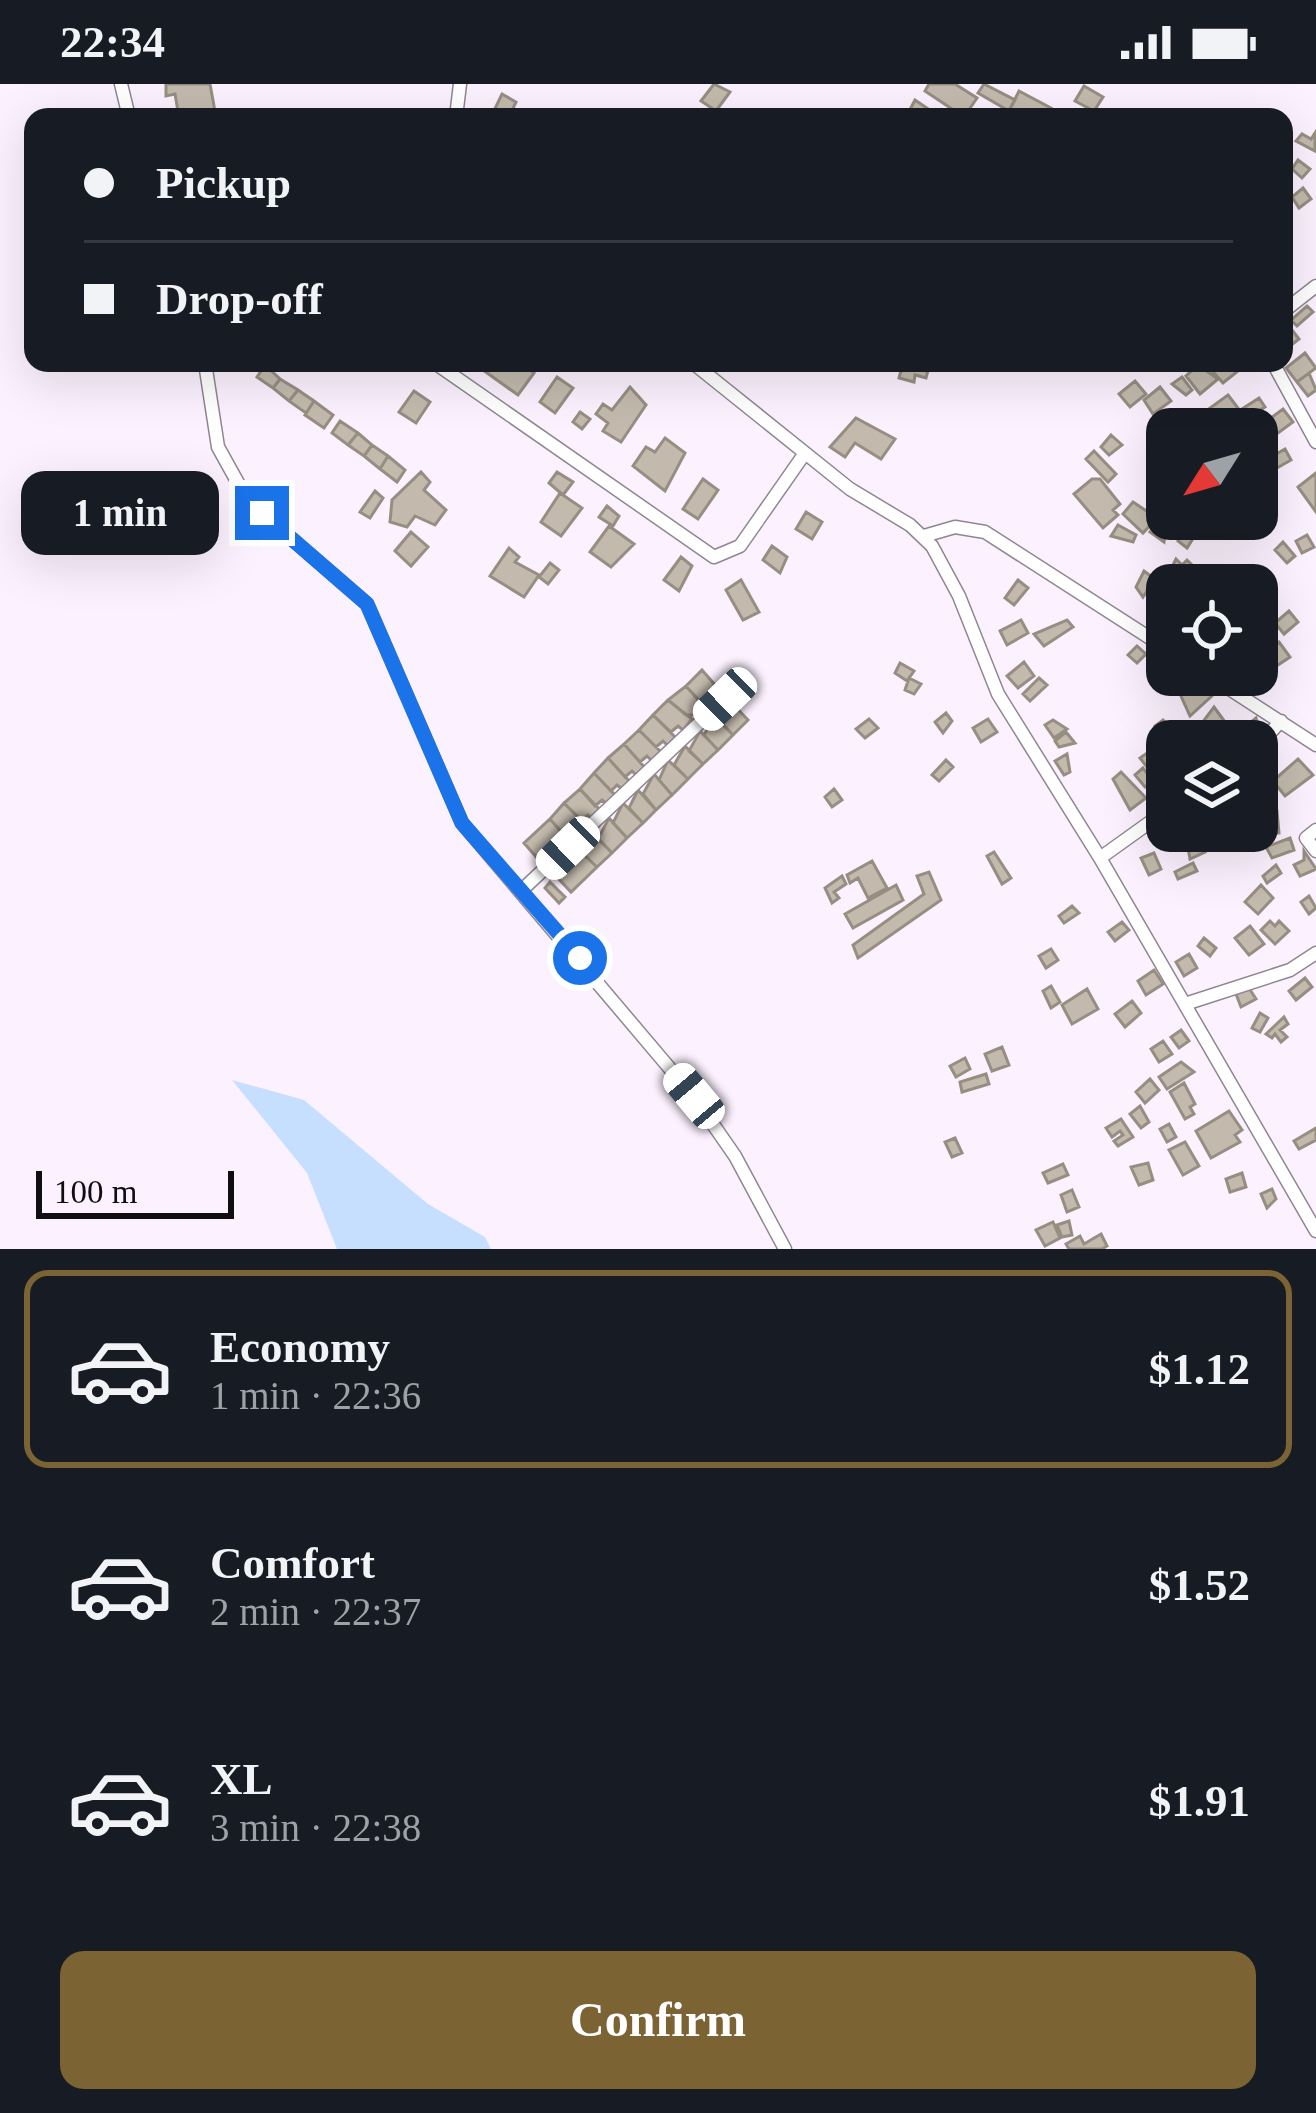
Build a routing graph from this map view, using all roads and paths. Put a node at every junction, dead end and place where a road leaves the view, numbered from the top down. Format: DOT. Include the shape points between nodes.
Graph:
graph roads {
  1 [pos="206,372"];
  2 [pos="448,372"];
  3 [pos="704,372"];
  4 [pos="1278,372"];
  5 [pos="1316,442"];
  6 [pos="805,452"];
  7 [pos="924,536"];
  8 [pos="1146,636"];
  9 [pos="1241,696"];
  10 [pos="725,699"];
  11 [pos="1281,721"];
  12 [pos="1278,724"];
  13 [pos="1316,745"];
  14 [pos="1146,825"];
  15 [pos="1316,830"];
  16 [pos="1316,851"];
  17 [pos="1100,858"];
  18 [pos="523,889"];
  19 [pos="1316,953"];
  20 [pos="1185,1004"];
  21 [pos="1316,1231"];
  22 [pos="785,1249"];
  1 -- 18 [label="street" via="218,447 237,484 367,604 447,796 480,847"];
  2 -- 6 [label="street" via="714,557 740,546"];
  3 -- 6 [label="street"];
  4 -- 5 [label="street"];
  6 -- 7 [label="street"];
  7 -- 8 [label="street" via="955,527 985,532"];
  7 -- 17 [label="street" via="959,596 998,694"];
  9 -- 11 [label="street"];
  10 -- 18 [label="street"];
  11 -- 12 [label="street"];
  11 -- 13 [label="street"];
  14 -- 17 [label="street"];
  15 -- 16 [label="street" via="1306,838"];
  17 -- 20 [label="street"];
  18 -- 22 [label="street" via="694,1096"];
  19 -- 20 [label="street" via="1290,970"];
  20 -- 21 [label="street"];
}
